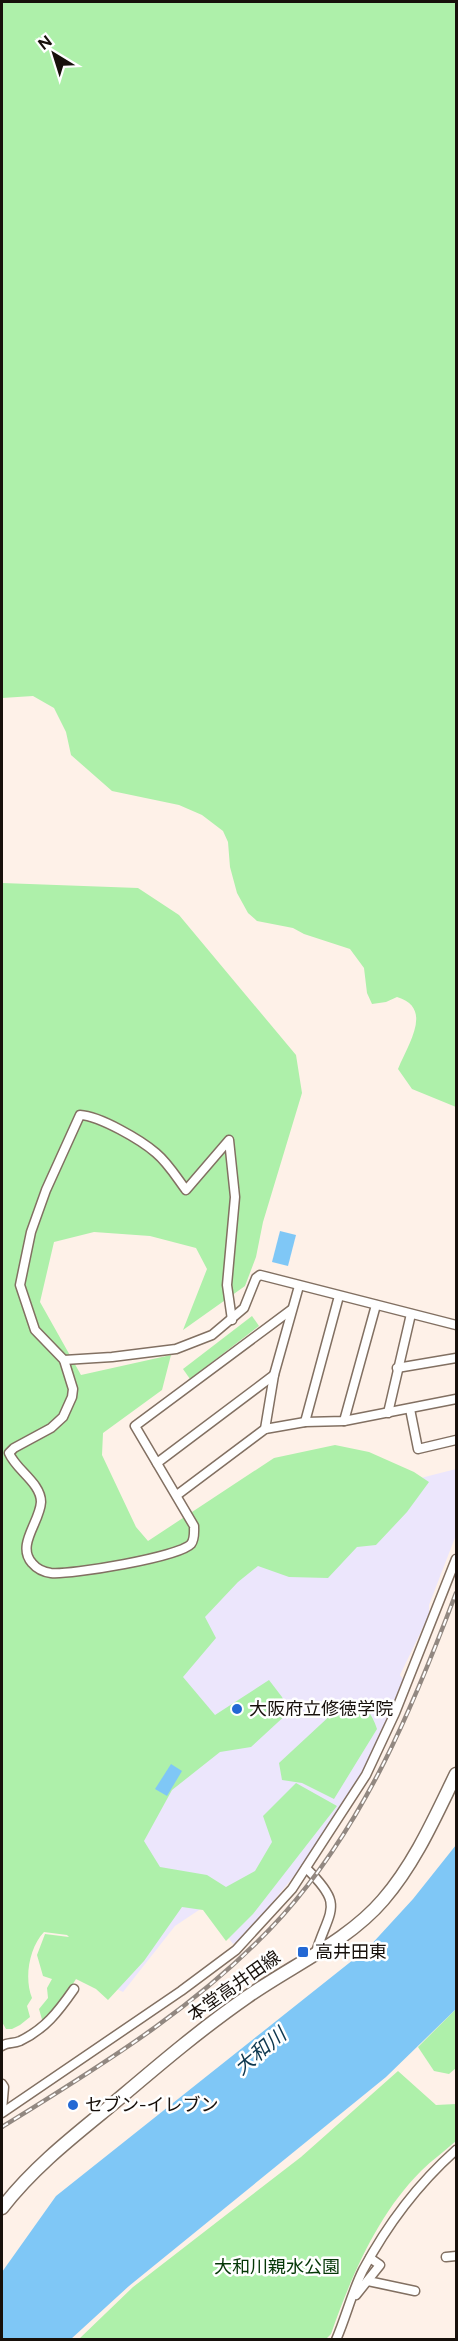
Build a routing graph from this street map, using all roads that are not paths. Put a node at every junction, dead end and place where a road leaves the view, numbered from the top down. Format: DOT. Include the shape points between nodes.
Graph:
graph roads {
  1 [pos="299,1286"];
  2 [pos="339,1296"];
  3 [pos="376,1305"];
  4 [pos="291,1310"];
  5 [pos="411,1314"];
  6 [pos="232,1320"];
  7 [pos="456,1325"];
  8 [pos="456,1358"];
  9 [pos="64,1360"];
  10 [pos="398,1368"];
  11 [pos="274,1375"];
  12 [pos="456,1400"];
  13 [pos="410,1408"];
  14 [pos="388,1413"];
  15 [pos="344,1421"];
  16 [pos="305,1422"];
  17 [pos="265,1429"];
  18 [pos="456,1440"];
  19 [pos="157,1463"];
  20 [pos="177,1495"];
  21 [pos="456,1559"];
  22 [pos="456,1774"];
  23 [pos="306,1868"];
  24 [pos="316,1952"];
  25 [pos="74,1989"];
  26 [pos="2,2046"];
  27 [pos="2,2084"];
  28 [pos="2,2112"];
  29 [pos="456,2150"];
  30 [pos="2,2208"];
  31 [pos="456,2256"];
  32 [pos="447,2257"];
  33 [pos="370,2258"];
  34 [pos="368,2281"];
  35 [pos="415,2291"];
  36 [pos="351,2300"];
  37 [pos="336,2339"];
  1 -- 2 [label="street"];
  1 -- 4 [label="street"];
  1 -- 6 [label="street" via="260,1275 244,1308"];
  2 -- 3 [label="street"];
  2 -- 16 [label="street"];
  3 -- 5 [label="street"];
  3 -- 15 [label="street"];
  4 -- 11 [label="street"];
  4 -- 19 [label="street" via="135,1426"];
  5 -- 7 [label="street"];
  5 -- 10 [label="street"];
  6 -- 9 [label="street" via="212,1335 176,1349"];
  6 -- 9 [label="street" via="227,1285 235,1197 229,1140 186,1190 157,1154 117,1129 81,1115 46,1190 31,1232 20,1285 35,1330"];
  8 -- 10 [label="street"];
  9 -- 20 [label="street" via="73,1389 63,1417 9,1453 40,1496 37,1520 27,1543 31,1563 43,1572 55,1574 178,1551 191,1544 194,1526"];
  10 -- 14 [label="street"];
  11 -- 17 [label="street"];
  11 -- 19 [label="street"];
  12 -- 13 [label="street"];
  13 -- 14 [label="street"];
  13 -- 18 [label="street" via="418,1449"];
  14 -- 15 [label="street"];
  15 -- 16 [label="street"];
  16 -- 17 [label="street"];
  17 -- 20 [label="street"];
  19 -- 20 [label="street"];
  21 -- 23 [label="street" via="366,1775"];
  22 -- 24 [label="main road, 本堂高井田線" via="414,1858 384,1899 360,1923"];
  23 -- 24 [label="street" via="330,1897 328,1923"];
  23 -- 28 [label="street" via="236,1950"];
  24 -- 30 [label="main road, 本堂高井田線" via="188,2040 58,2149"];
  25 -- 26 [label="street" via="54,2018 38,2032"];
  27 -- 28 [label="street"];
  29 -- 33 [label="street" via="408,2201"];
  31 -- 32 [label="street"];
  33 -- 34 [label="street" via="380,2265"];
  33 -- 36 [label="street"];
  34 -- 35 [label="street"];
  34 -- 36 [label="street"];
  36 -- 37 [label="street"];
}
